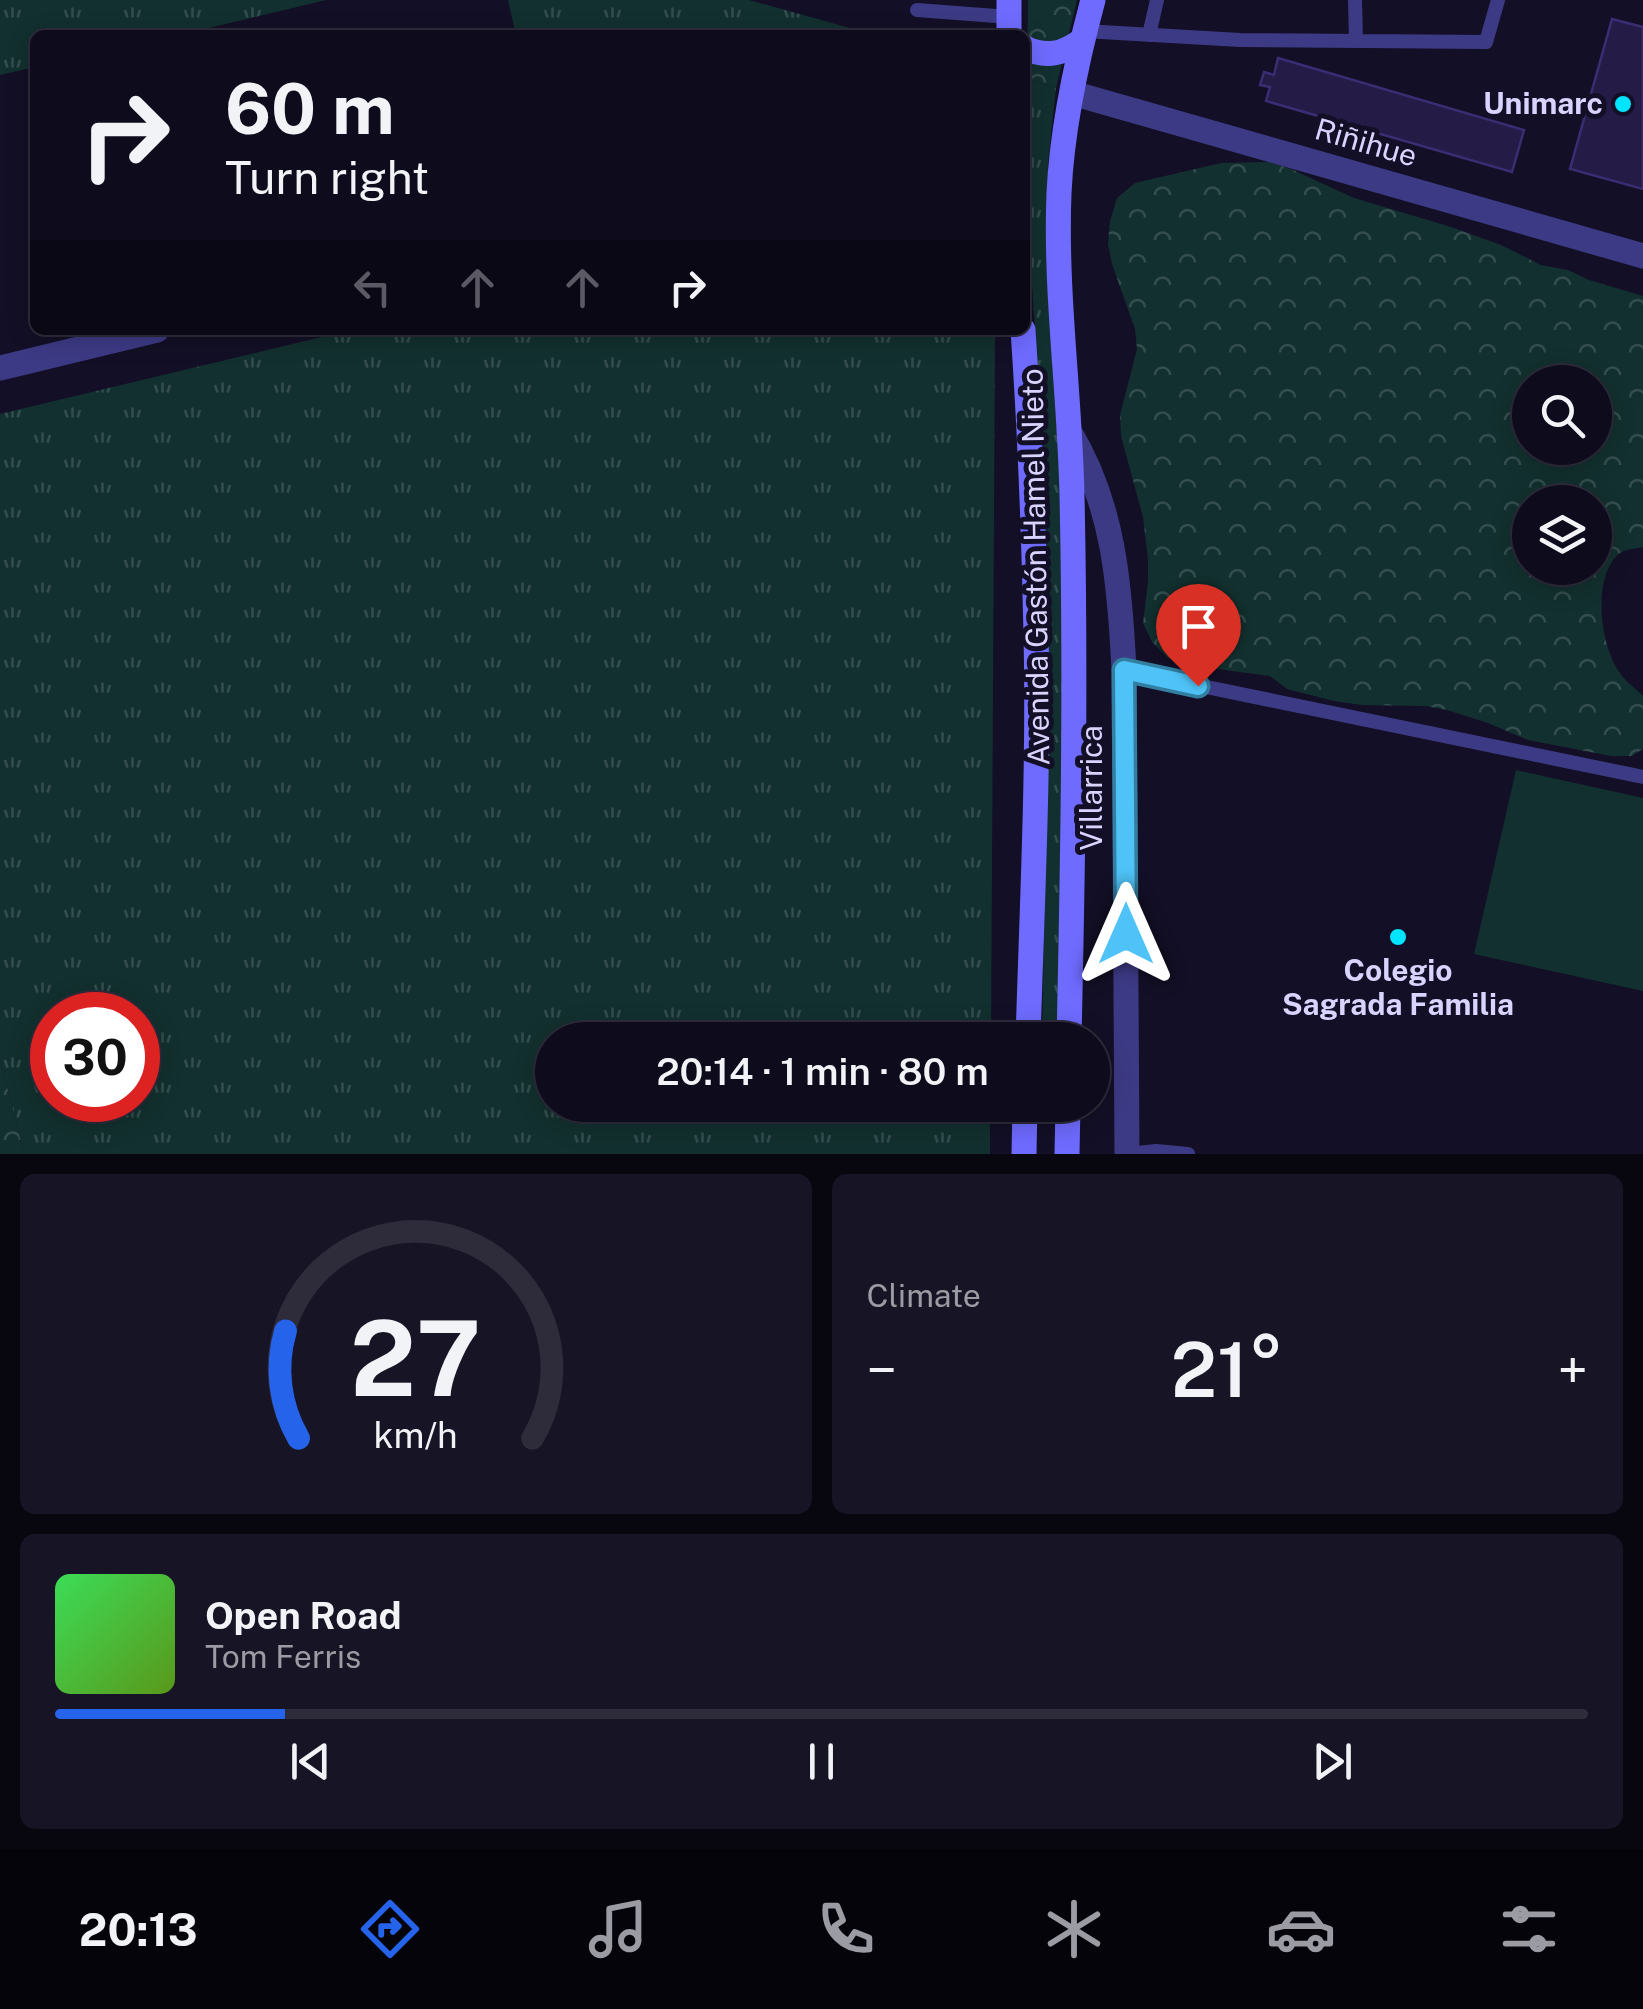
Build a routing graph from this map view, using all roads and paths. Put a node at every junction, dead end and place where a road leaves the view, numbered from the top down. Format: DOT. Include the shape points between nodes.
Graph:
graph roads {
  1 [pos="1092,0"];
  2 [pos="1157,0"];
  3 [pos="1355,0"];
  4 [pos="1498,0"];
  5 [pos="916,10"];
  6 [pos="1012,28"];
  7 [pos="1149,35"];
  8 [pos="1083,36"];
  9 [pos="1030,41"];
  10 [pos="1356,41"];
  11 [pos="1072,93"];
  12 [pos="1643,256"];
  13 [pos="136,335"];
  14 [pos="1023,335"];
  15 [pos="0,368"];
  16 [pos="1070,432"];
  17 [pos="1124,670"];
  18 [pos="1643,777"];
  19 [pos="1029,1022"];
  20 [pos="1070,1022"];
  21 [pos="1025,1122"];
  22 [pos="1068,1122"];
  23 [pos="1024,1154"];
  24 [pos="1067,1154"];
  25 [pos="1127,1154"];
  26 [pos="1188,1154"];
  1 -- 8 [label="main road, Avenida Gastón Hamel Nieto"];
  2 -- 7 [label="lane"];
  3 -- 10 [label="lane"];
  4 -- 10 [label="lane" via="1486,42"];
  5 -- 6 [label="lane"];
  7 -- 8 [label="lane"];
  7 -- 10 [label="lane"];
  8 -- 9 [label="main road" via="1060,53 1047,54"];
  8 -- 11 [label="main road, Avenida Gastón Hamel Nieto"];
  11 -- 12 [label="street, Riñihue"];
  11 -- 16 [label="main road, Avenida Gastón Hamel Nieto" via="1059,229"];
  13 -- 15 [label="street"];
  14 -- 19 [label="main road, Avenida Gastón Hamel Nieto" via="1036,639"];
  16 -- 17 [label="street, Villarrica" via="1096,485 1114,550"];
  16 -- 20 [label="main road, Avenida Gastón Hamel Nieto" via="1076,658"];
  17 -- 18 [label="lane"];
  17 -- 25 [label="street, Villarrica"];
  21 -- 23 [label="main road"];
  22 -- 24 [label="main road"];
  25 -- 26 [label="lane"];
}
